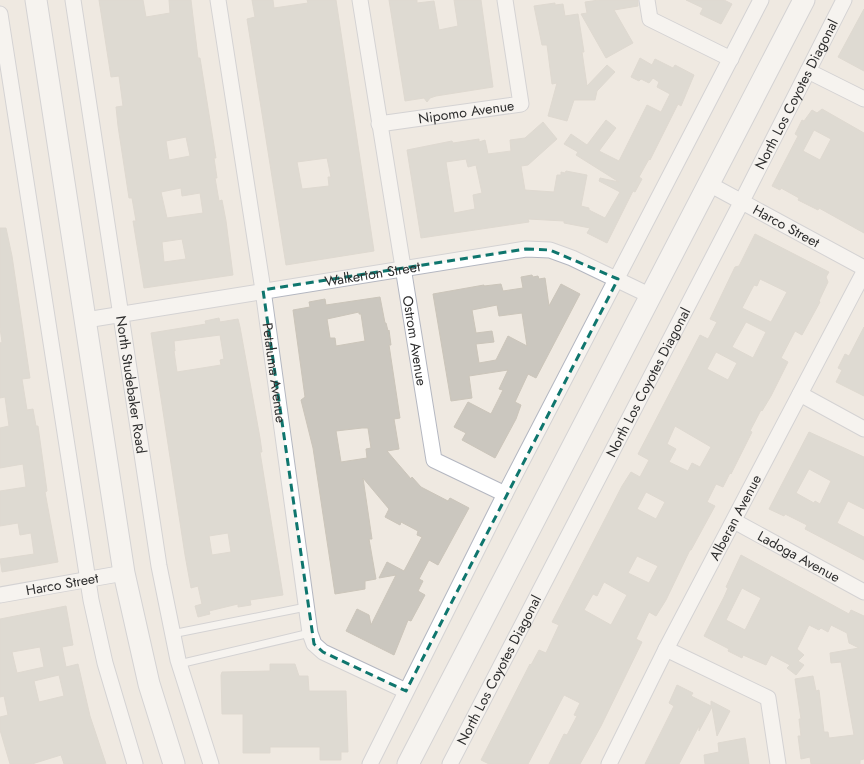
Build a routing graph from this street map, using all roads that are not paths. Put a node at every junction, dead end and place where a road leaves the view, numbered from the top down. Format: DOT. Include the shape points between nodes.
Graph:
graph roads {
  1 [pos="36,0"];
  2 [pos="73,0"];
  3 [pos="218,0"];
  4 [pos="360,0"];
  5 [pos="505,0"];
  6 [pos="647,0"];
  7 [pos="762,0"];
  8 [pos="804,0"];
  9 [pos="844,0"];
  10 [pos="0,14"];
  11 [pos="731,59"];
  12 [pos="808,71"];
  13 [pos="864,99"];
  14 [pos="379,124"];
  15 [pos="709,184"];
  16 [pos="742,201"];
  17 [pos="402,268"];
  18 [pos="864,268"];
  19 [pos="864,272"];
  20 [pos="618,279"];
  21 [pos="263,290"];
  22 [pos="652,296"];
  23 [pos="122,314"];
  24 [pos="86,320"];
  25 [pos="800,394"];
  26 [pos="864,429"];
  27 [pos="505,494"];
  28 [pos="734,521"];
  29 [pos="124,573"];
  30 [pos="88,579"];
  31 [pos="864,592"];
  32 [pos="0,595"];
  33 [pos="306,608"];
  34 [pos="172,634"];
  35 [pos="310,634"];
  36 [pos="666,649"];
  37 [pos="179,664"];
  38 [pos="406,691"];
  39 [pos="135,764"];
  40 [pos="174,764"];
  41 [pos="211,764"];
  42 [pos="370,764"];
  43 [pos="408,764"];
  44 [pos="450,764"];
  45 [pos="609,764"];
  46 [pos="778,764"];
  1 -- 24 [label="main road"];
  2 -- 23 [label="street, North Studebaker Road"];
  3 -- 21 [label="street, Petaluma Avenue"];
  4 -- 14 [label="street, Ostrom Avenue"];
  5 -- 14 [label="street, Nipomo Avenue" via="521,104"];
  6 -- 11 [label="street" via="650,19"];
  7 -- 11 [label="street"];
  8 -- 15 [label="main road"];
  9 -- 12 [label="street, North Los Coyotes Diagonal"];
  10 -- 30 [label="street"];
  11 -- 20 [label="street"];
  12 -- 13 [label="street"];
  12 -- 16 [label="street, North Los Coyotes Diagonal"];
  14 -- 17 [label="street, Ostrom Avenue"];
  15 -- 16 [label="street, Harco Street"];
  15 -- 22 [label="main road"];
  16 -- 18 [label="street, Harco Street"];
  16 -- 44 [label="street, North Los Coyotes Diagonal"];
  17 -- 20 [label="street, Walkerton Street" via="526,249 550,250"];
  17 -- 21 [label="street, Walkerton Street"];
  17 -- 27 [label="street, Ostrom Avenue" via="434,460"];
  19 -- 25 [label="street, Alberan Avenue"];
  20 -- 22 [label="street, Walkerton Street"];
  20 -- 27 [label="street"];
  21 -- 23 [label="street, Walkerton Street"];
  21 -- 33 [label="street, Petaluma Avenue"];
  22 -- 43 [label="main road"];
  23 -- 24 [label="street, Walkerton Street"];
  23 -- 34 [label="street, North Studebaker Road" via="159,566"];
  24 -- 29 [label="main road"];
  25 -- 26 [label="street"];
  25 -- 28 [label="street, Alberan Avenue"];
  27 -- 38 [label="street"];
  28 -- 31 [label="street, Ladoga Avenue"];
  28 -- 36 [label="street, Alberan Avenue"];
  29 -- 30 [label="street, Harco Street"];
  29 -- 40 [label="main road" via="149,684"];
  30 -- 32 [label="street, Harco Street"];
  30 -- 39 [label="street" via="105,663"];
  33 -- 34 [label="lane"];
  33 -- 35 [label="street, Petaluma Avenue"];
  34 -- 37 [label="street, North Studebaker Road"];
  35 -- 37 [label="lane"];
  35 -- 38 [label="street, Petaluma Avenue" via="314,644 323,652"];
  36 -- 45 [label="street, Alberan Avenue"];
  36 -- 46 [label="street" via="768,698"];
  37 -- 41 [label="street, North Studebaker Road"];
  38 -- 42 [label="street"];
}
